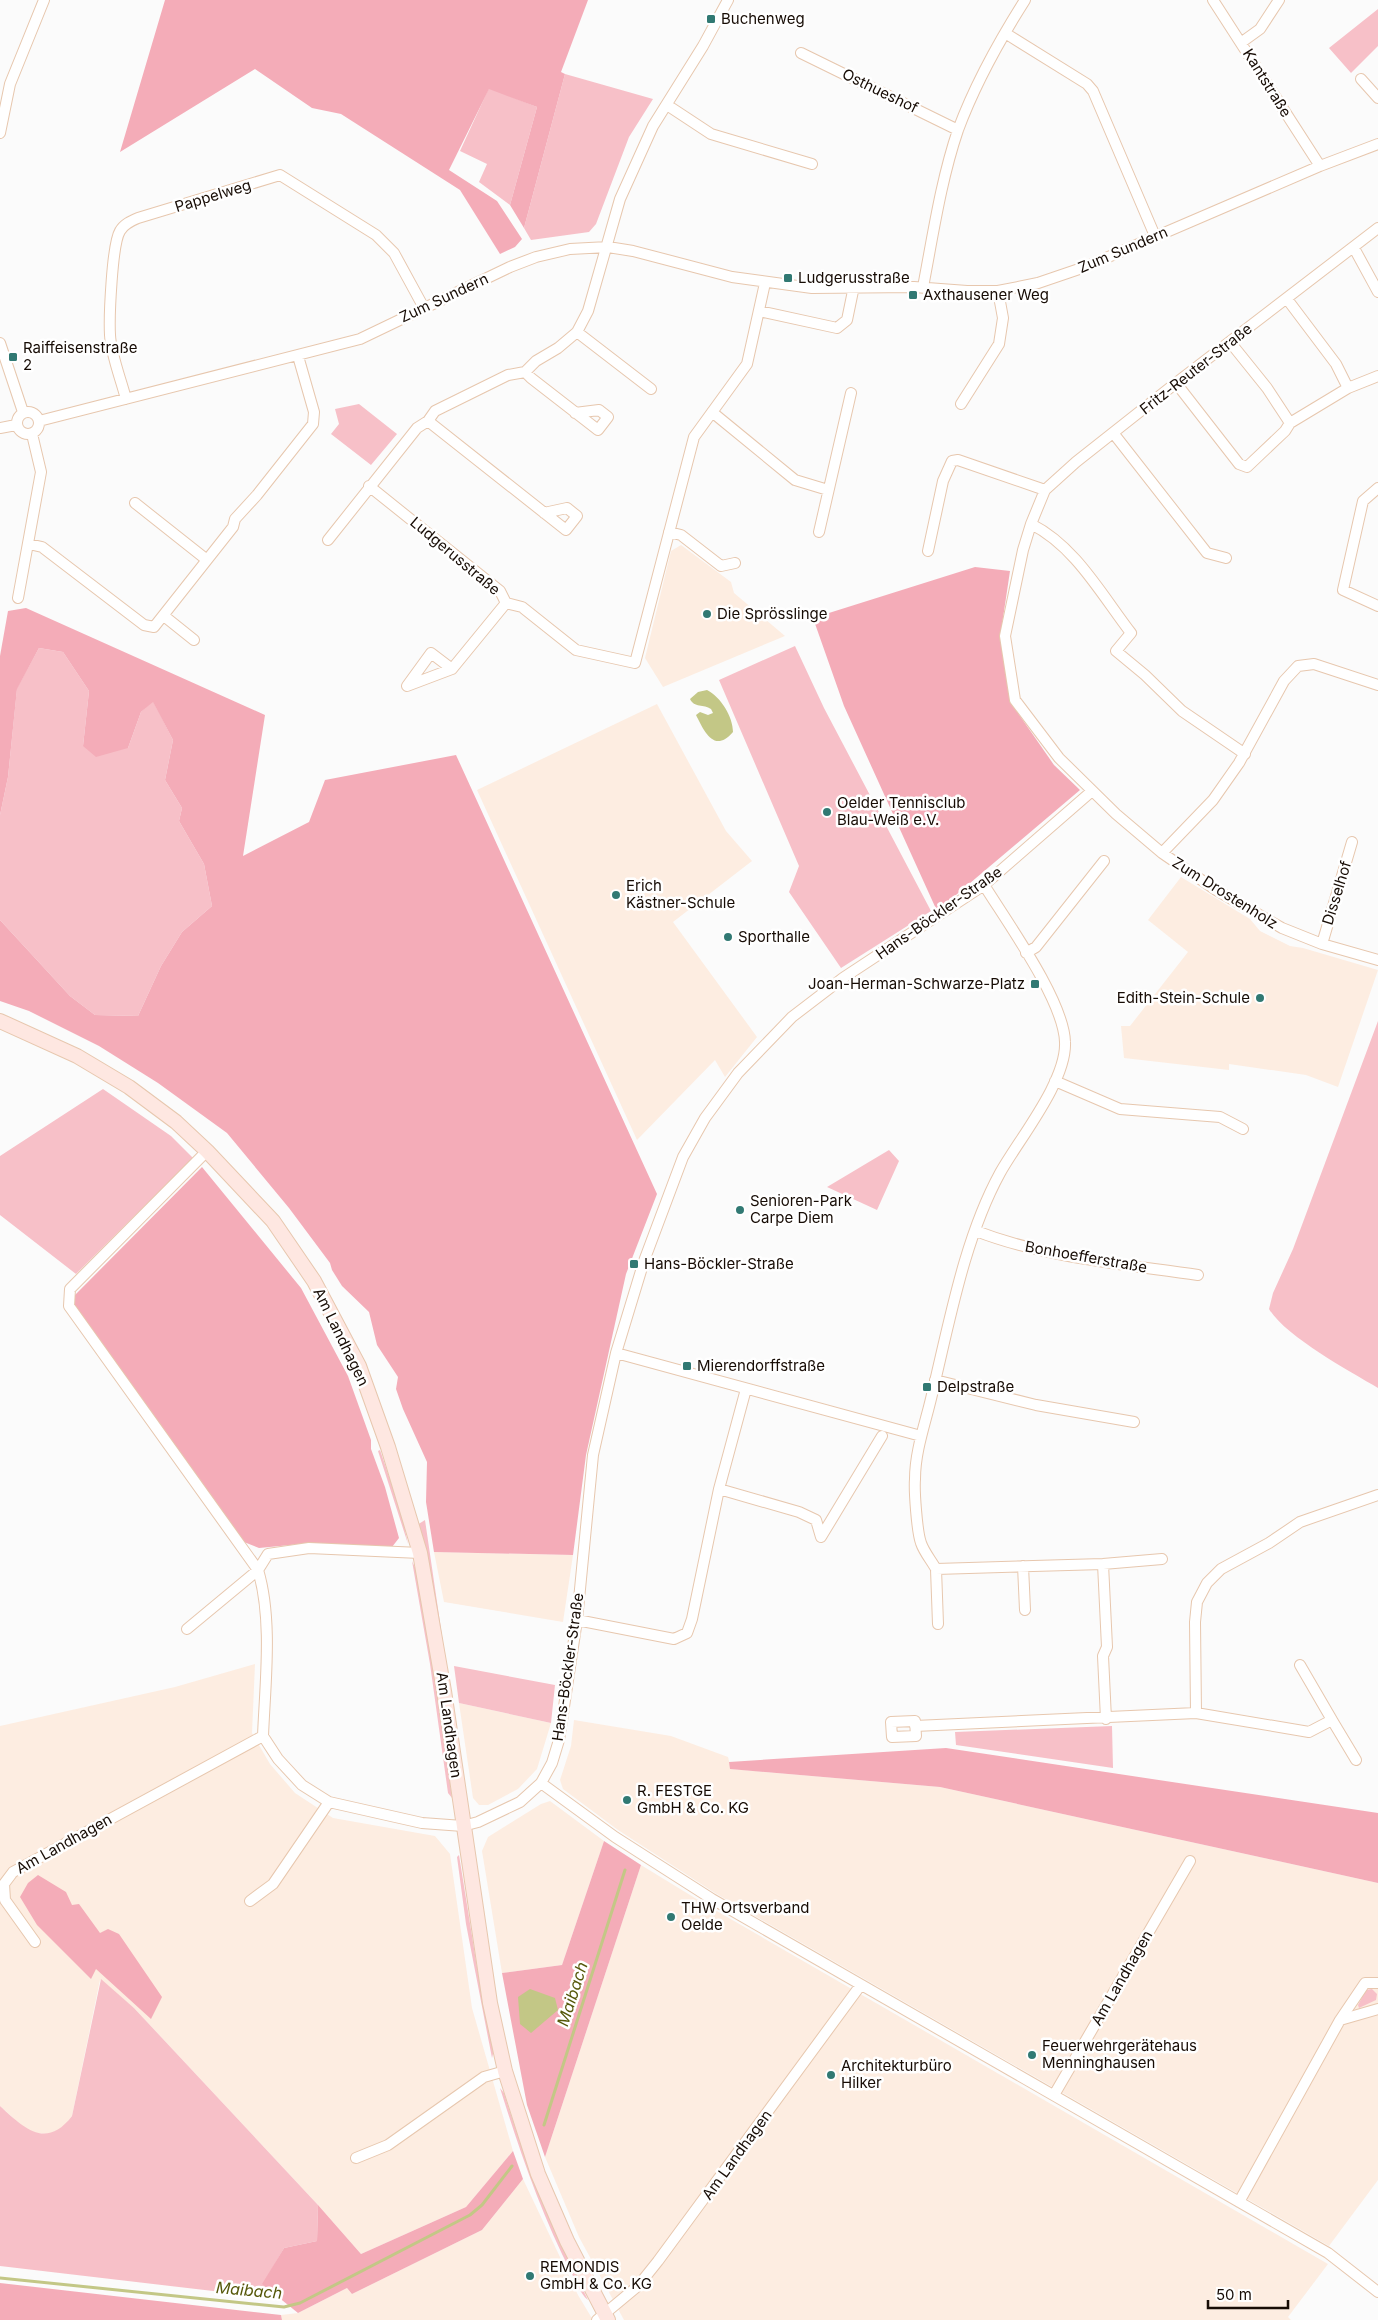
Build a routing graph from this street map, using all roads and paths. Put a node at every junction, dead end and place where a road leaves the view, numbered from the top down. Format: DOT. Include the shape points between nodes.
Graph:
graph roads {
  1 [pos="44,0"];
  2 [pos="728,0"];
  3 [pos="1025,0"];
  4 [pos="1213,0"];
  5 [pos="1278,0"];
  6 [pos="1004,33"];
  7 [pos="1242,42"];
  8 [pos="801,53"];
  9 [pos="1360,79"];
  10 [pos="1378,98"];
  11 [pos="666,105"];
  12 [pos="958,130"];
  13 [pos="0,133"];
  14 [pos="1378,144"];
  15 [pos="812,164"];
  16 [pos="1320,166"];
  17 [pos="1378,228"];
  18 [pos="1155,236"];
  19 [pos="608,247"];
  20 [pos="1354,248"];
  21 [pos="765,283"];
  22 [pos="854,286"];
  23 [pos="922,287"];
  24 [pos="998,291"];
  25 [pos="1378,292"];
  26 [pos="1287,299"];
  27 [pos="424,308"];
  28 [pos="759,311"];
  29 [pos="577,332"];
  30 [pos="1230,342"];
  31 [pos="0,343"];
  32 [pos="298,356"];
  33 [pos="525,372"];
  34 [pos="1378,376"];
  35 [pos="1176,384"];
  36 [pos="1348,388"];
  37 [pos="651,389"];
  38 [pos="851,393"];
  39 [pos="126,399"];
  40 [pos="961,404"];
  41 [pos="23,412"];
  42 [pos="712,412"];
  43 [pos="575,413"];
  44 [pos="39,421"];
  45 [pos="428,421"];
  46 [pos="1290,422"];
  47 [pos="16,424"];
  48 [pos="0,428"];
  49 [pos="32,434"];
  50 [pos="1114,434"];
  51 [pos="369,486"];
  52 [pos="1378,488"];
  53 [pos="828,490"];
  54 [pos="1046,490"];
  55 [pos="135,503"];
  56 [pos="544,513"];
  57 [pos="1031,524"];
  58 [pos="668,532"];
  59 [pos="819,532"];
  60 [pos="328,540"];
  61 [pos="29,544"];
  62 [pos="928,551"];
  63 [pos="1226,558"];
  64 [pos="207,560"];
  65 [pos="735,563"];
  66 [pos="18,598"];
  67 [pos="506,603"];
  68 [pos="1378,606"];
  69 [pos="164,616"];
  70 [pos="194,640"];
  71 [pos="452,669"];
  72 [pos="1378,685"];
  73 [pos="1245,754"];
  74 [pos="1092,791"];
  75 [pos="1352,842"];
  76 [pos="1162,853"];
  77 [pos="1104,861"];
  78 [pos="984,885"];
  79 [pos="1322,944"];
  80 [pos="1026,953"];
  81 [pos="1378,960"];
  82 [pos="0,1021"];
  83 [pos="1055,1081"];
  84 [pos="1243,1129"];
  85 [pos="207,1151"];
  86 [pos="976,1231"];
  87 [pos="1198,1275"];
  88 [pos="616,1353"];
  89 [pos="936,1380"];
  90 [pos="746,1389"];
  91 [pos="1134,1422"];
  92 [pos="882,1436"];
  93 [pos="922,1436"];
  94 [pos="719,1489"];
  95 [pos="1378,1495"];
  96 [pos="420,1553"];
  97 [pos="1162,1559"];
  98 [pos="1103,1564"];
  99 [pos="1023,1566"];
  100 [pos="936,1569"];
  101 [pos="258,1570"];
  102 [pos="1025,1610"];
  103 [pos="577,1620"];
  104 [pos="938,1624"];
  105 [pos="187,1629"];
  106 [pos="1300,1665"];
  107 [pos="1196,1713"];
  108 [pos="1106,1719"];
  109 [pos="1332,1720"];
  110 [pos="916,1726"];
  111 [pos="263,1736"];
  112 [pos="1356,1760"];
  113 [pos="541,1783"];
  114 [pos="329,1802"];
  115 [pos="463,1826"];
  116 [pos="1190,1861"];
  117 [pos="250,1901"];
  118 [pos="35,1942"];
  119 [pos="1378,1982"];
  120 [pos="860,1986"];
  121 [pos="1378,2009"];
  122 [pos="1340,2020"];
  123 [pos="505,2071"];
  124 [pos="1054,2095"];
  125 [pos="356,2158"];
  126 [pos="1239,2202"];
  127 [pos="1378,2292"];
  128 [pos="603,2318"];
  1 -- 13 [label="street" via="10,84"];
  2 -- 11 [label="street"];
  3 -- 6 [label="street"];
  4 -- 7 [label="street, Kantstraße"];
  5 -- 7 [label="street" via="1260,29"];
  6 -- 12 [label="street"];
  6 -- 18 [label="street" via="1087,84 1093,91"];
  7 -- 16 [label="street, Kantstraße"];
  8 -- 12 [label="street, Osthueshof"];
  9 -- 10 [label="street"];
  11 -- 15 [label="street" via="712,134"];
  11 -- 19 [label="street" via="653,126 620,200"];
  12 -- 23 [label="street" via="941,191"];
  14 -- 16 [label="street, Zum Sundern"];
  16 -- 18 [label="street, Zum Sundern"];
  17 -- 20 [label="street, Fritz-Reuter-Straße"];
  18 -- 24 [label="street, Zum Sundern" via="1085,267 1038,283"];
  19 -- 21 [label="street, Zum Sundern"];
  19 -- 27 [label="street, Zum Sundern" via="570,249 536,257"];
  19 -- 29 [label="street" via="588,311"];
  20 -- 25 [label="street"];
  20 -- 26 [label="street, Fritz-Reuter-Straße"];
  21 -- 22 [label="street, Zum Sundern" via="812,288"];
  21 -- 28 [label="street, Ludgerusstraße"];
  22 -- 23 [label="street, Zum Sundern"];
  22 -- 28 [label="street" via="846,320 837,328"];
  23 -- 24 [label="street, Zum Sundern"];
  24 -- 40 [label="street" via="1003,318 999,344"];
  26 -- 30 [label="street, Fritz-Reuter-Straße"];
  26 -- 36 [label="street" via="1336,364"];
  27 -- 32 [label="street, Zum Sundern" via="360,339"];
  27 -- 39 [label="street, Pappelweg" via="394,253 376,235 280,175 138,218 127,223 120,232 114,268 110,336"];
  28 -- 42 [label="street, Ludgerusstraße" via="747,364"];
  29 -- 33 [label="street"];
  29 -- 37 [label="street"];
  30 -- 35 [label="street, Fritz-Reuter-Straße"];
  30 -- 46 [label="street"];
  31 -- 41 [label="street"];
  32 -- 39 [label="street, Zum Sundern"];
  32 -- 64 [label="street" via="314,412 313,424 235,519 233,527"];
  33 -- 43 [label="street"];
  33 -- 45 [label="street" via="508,375 435,411"];
  34 -- 36 [label="street"];
  35 -- 46 [label="street" via="1244,467 1250,466"];
  35 -- 50 [label="street, Fritz-Reuter-Straße"];
  36 -- 46 [label="street"];
  38 -- 53 [label="street"];
  39 -- 44 [label="street, Zum Sundern"];
  41 -- 44 [label="street" via="36,415"];
  41 -- 47 [label="street"];
  42 -- 53 [label="street" via="796,480"];
  42 -- 58 [label="street, Ludgerusstraße" via="694,437"];
  44 -- 49 [label="street"];
  45 -- 51 [label="street" via="417,428"];
  45 -- 56 [label="street"];
  47 -- 48 [label="street"];
  47 -- 49 [label="street" via="19,431"];
  49 -- 61 [label="street" via="41,472"];
  50 -- 54 [label="street, Fritz-Reuter-Straße" via="1076,462"];
  50 -- 63 [label="street" via="1207,553"];
  51 -- 60 [label="street"];
  51 -- 67 [label="street, Ludgerusstraße" via="500,591"];
  52 -- 68 [label="street" via="1363,501 1343,590"];
  53 -- 59 [label="street"];
  54 -- 57 [label="street, Fritz-Reuter-Straße"];
  54 -- 62 [label="street" via="958,460 952,461 943,481"];
  55 -- 64 [label="street"];
  57 -- 73 [label="street" via="1063,544 1131,633 1116,651 1182,711"];
  57 -- 74 [label="street, Fritz-Reuter-Straße" via="1005,636 1015,700 1060,758"];
  58 -- 65 [label="street" via="681,535 721,566"];
  58 -- 67 [label="street, Ludgerusstraße" via="634,663 576,650 522,607"];
  61 -- 66 [label="street"];
  61 -- 69 [label="street" via="42,547 144,625 154,627"];
  64 -- 69 [label="street"];
  67 -- 71 [label="street"];
  69 -- 70 [label="street"];
  72 -- 73 [label="street" via="1314,664 1298,666 1284,681"];
  73 -- 76 [label="street" via="1213,800"];
  74 -- 76 [label="street, Zum Drostenholz"];
  74 -- 78 [label="street, Hans-Böckler-Straße"];
  75 -- 79 [label="street, Disselhof"];
  76 -- 79 [label="street, Zum Drostenholz" via="1216,890 1282,928"];
  77 -- 80 [label="street" via="1036,947"];
  78 -- 80 [label="street"];
  78 -- 88 [label="street, Hans-Böckler-Straße" via="838,981 792,1017 738,1073 709,1112 683,1157 644,1261"];
  79 -- 81 [label="street, Zum Drostenholz"];
  80 -- 83 [label="street" via="1047,989 1065,1041 1064,1057"];
  82 -- 85 [label="street, Am Landhagen" via="77,1056 129,1087 176,1122"];
  83 -- 84 [label="street" via="1120,1109 1220,1117"];
  83 -- 86 [label="street" via="999,1174"];
  85 -- 96 [label="street, Am Landhagen" via="273,1221 314,1282 360,1366"];
  85 -- 101 [label="street" via="70,1289 69,1306"];
  86 -- 87 [label="street, Bonhoefferstraße" via="1040,1251"];
  86 -- 89 [label="street" via="950,1316"];
  88 -- 90 [label="street"];
  88 -- 103 [label="street, Hans-Böckler-Straße" via="593,1455"];
  89 -- 91 [label="street" via="1036,1405"];
  89 -- 93 [label="street"];
  90 -- 93 [label="street"];
  90 -- 94 [label="street"];
  92 -- 94 [label="street" via="821,1537 816,1520"];
  93 -- 100 [label="street" via="915,1478 920,1542"];
  94 -- 103 [label="street" via="687,1633 674,1639"];
  95 -- 107 [label="street" via="1300,1522 1221,1569 1206,1584 1197,1602 1195,1622"];
  96 -- 101 [label="street" via="309,1548 268,1554"];
  96 -- 115 [label="street, Am Landhagen"];
  97 -- 98 [label="street"];
  98 -- 99 [label="street"];
  98 -- 108 [label="street"];
  99 -- 100 [label="street"];
  99 -- 102 [label="street"];
  100 -- 104 [label="street"];
  101 -- 105 [label="street"];
  101 -- 111 [label="street" via="264,1591 266,1667"];
  103 -- 113 [label="street, Hans-Böckler-Straße" via="559,1740"];
  106 -- 109 [label="street"];
  107 -- 108 [label="street"];
  107 -- 109 [label="street" via="1309,1732"];
  108 -- 110 [label="street"];
  109 -- 112 [label="street"];
  111 -- 114 [label="street" via="278,1759 302,1785"];
  111 -- 118 [label="street, Am Landhagen" via="13,1872 4,1884 5,1900"];
  113 -- 115 [label="street, Hans-Böckler-Straße" via="520,1802 495,1816"];
  113 -- 120 [label="street" via="663,1869"];
  114 -- 115 [label="street" via="422,1823"];
  114 -- 117 [label="street" via="273,1884"];
  115 -- 123 [label="street, Am Landhagen" via="490,2003"];
  116 -- 124 [label="street, Am Landhagen"];
  119 -- 122 [label="street" via="1364,1983"];
  120 -- 124 [label="street"];
  120 -- 128 [label="street, Am Landhagen" via="658,2261 638,2286"];
  121 -- 122 [label="street"];
  122 -- 126 [label="street"];
  123 -- 125 [label="street" via="484,2077 388,2145"];
  123 -- 128 [label="street, Am Landhagen" via="538,2174"];
  124 -- 126 [label="street"];
  126 -- 127 [label="street" via="1328,2253"];
}
